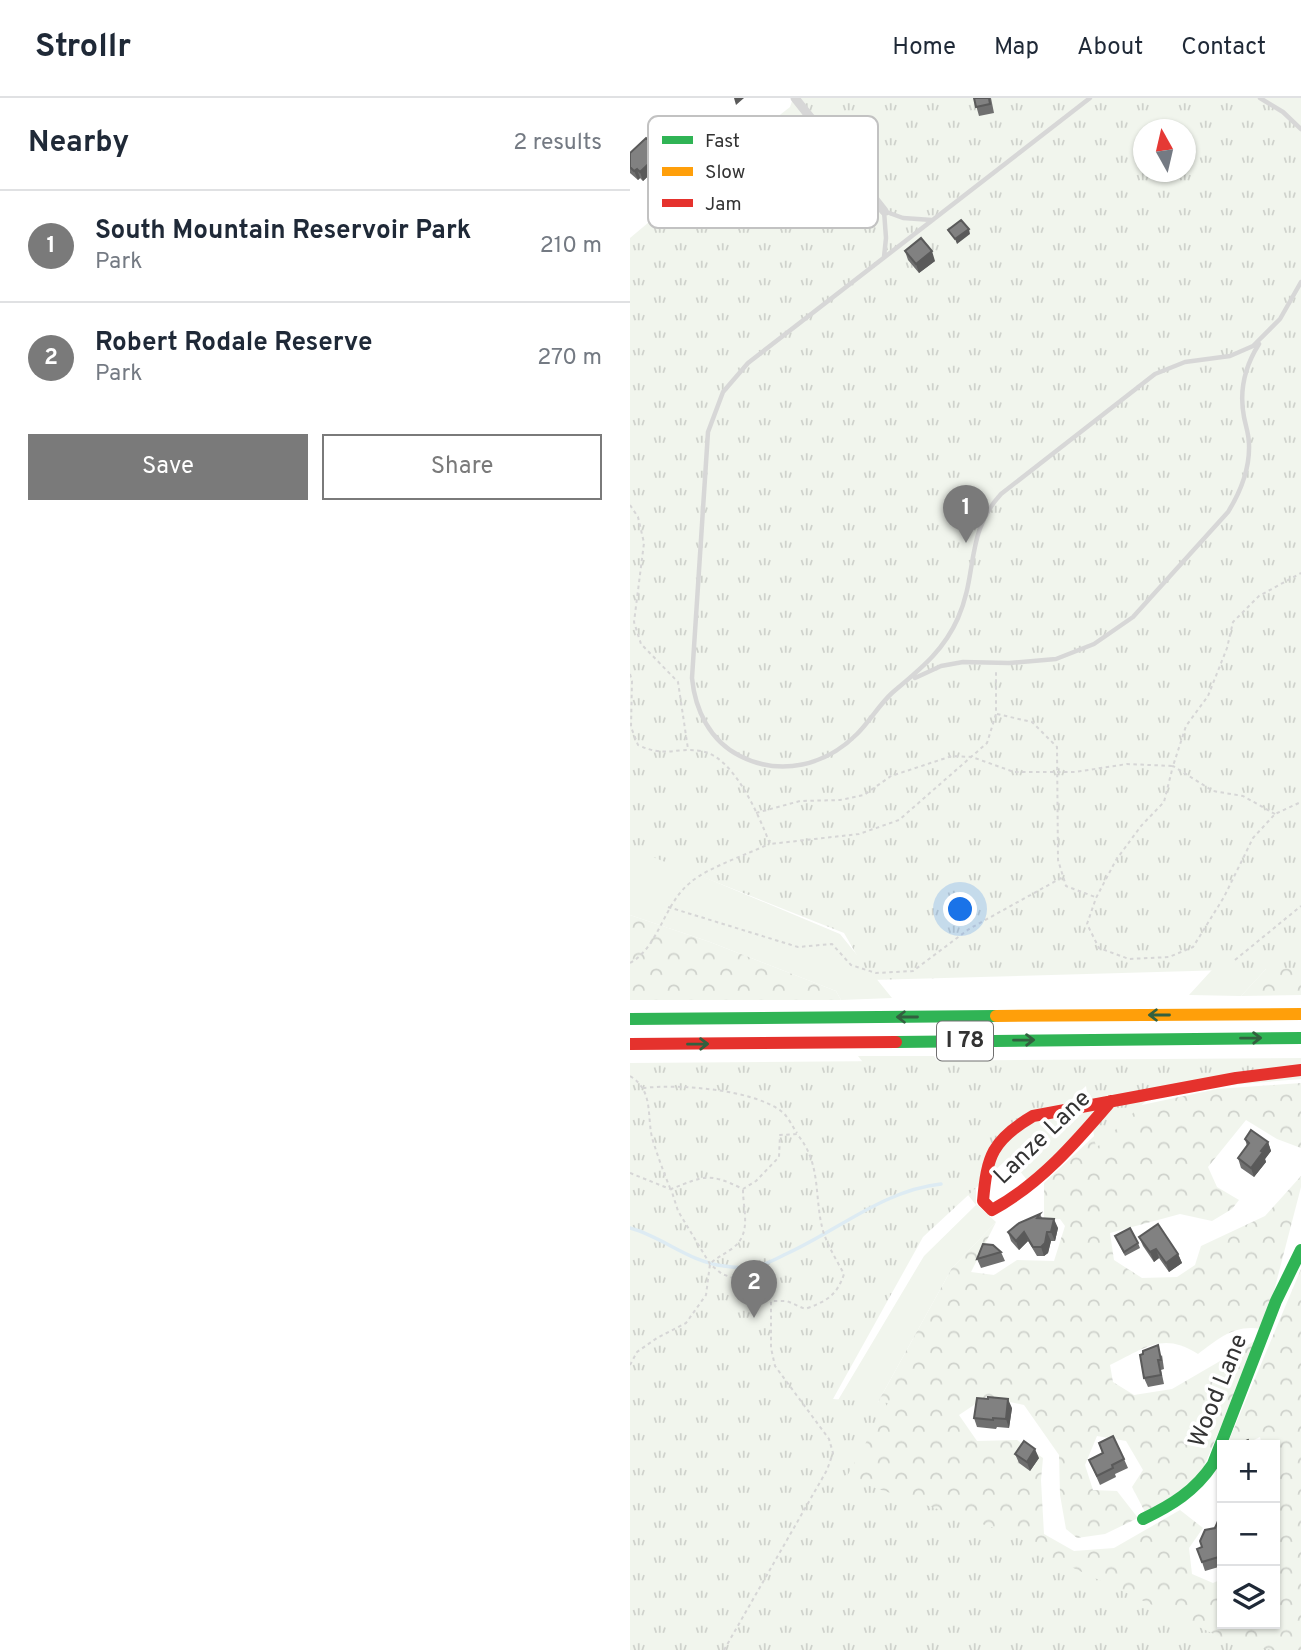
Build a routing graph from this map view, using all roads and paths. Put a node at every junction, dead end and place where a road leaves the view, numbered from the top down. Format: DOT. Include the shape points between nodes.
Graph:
graph roads {
  1 [pos="795,98"];
  2 [pos="1090,98"];
  3 [pos="1260,98"];
  4 [pos="809,116"];
  5 [pos="1301,129"];
  6 [pos="878,203"];
  7 [pos="884,211"];
  8 [pos="932,220"];
  9 [pos="884,258"];
  10 [pos="1301,282"];
  11 [pos="1263,338"];
  12 [pos="630,505"];
  13 [pos="1301,573"];
  14 [pos="995,662"];
  15 [pos="630,674"];
  16 [pos="908,681"];
  17 [pos="996,714"];
  18 [pos="688,750"];
  19 [pos="972,757"];
  20 [pos="1173,766"];
  21 [pos="1057,771"];
  22 [pos="1301,802"];
  23 [pos="756,813"];
  24 [pos="1275,814"];
  25 [pos="770,844"];
  26 [pos="1063,877"];
  27 [pos="1096,898"];
  28 [pos="1301,906"];
  29 [pos="668,907"];
  30 [pos="1235,960"];
  31 [pos="630,964"];
  32 [pos="1301,1014"];
  33 [pos="630,1019"];
  34 [pos="1301,1038"];
  35 [pos="630,1044"];
  36 [pos="1301,1070"];
  37 [pos="630,1076"];
  38 [pos="643,1088"];
  39 [pos="1111,1101"];
  40 [pos="797,1134"];
  41 [pos="630,1172"];
  42 [pos="671,1189"];
  43 [pos="743,1189"];
  44 [pos="1301,1250"];
  45 [pos="710,1264"];
  46 [pos="771,1301"];
  47 [pos="630,1365"];
  48 [pos="1143,1519"];
  49 [pos="724,1650"];
  1 -- 4 [label="street"];
  2 -- 8 [label="lane"];
  3 -- 5 [label="lane" via="1283,111"];
  6 -- 7 [label="street"];
  7 -- 8 [label="lane"];
  7 -- 9 [label="lane"];
  8 -- 9 [label="lane"];
  9 -- 16 [label="lane" via="748,363 716,408 708,432 692,678 697,706 724,745 751,761 782,767 816,761 839,749"];
  10 -- 11 [label="lane"];
  11 -- 14 [label="lane" via="1243,384 1248,463 1228,512 1115,632 1056,659"];
  11 -- 16 [label="lane" via="1230,356 1185,362 1155,374 1001,494 976,534 966,599 957,621 930,661"];
  12 -- 18 [label="path" via="638,517 643,543 634,622 641,644 678,682"];
  13 -- 20 [label="path" via="1259,596 1233,622 1208,696 1186,726"];
  14 -- 16 [label="lane" via="941,666"];
  14 -- 17 [label="path"];
  15 -- 18 [label="path" via="631,727 638,745 655,753"];
  17 -- 19 [label="path" via="987,743"];
  17 -- 21 [label="path" via="1032,722 1057,747"];
  18 -- 23 [label="path" via="721,759"];
  19 -- 21 [label="path" via="1014,772"];
  19 -- 23 [label="path" via="952,756 917,766 891,776 864,795 800,801"];
  19 -- 25 [label="path" via="899,820 859,834"];
  20 -- 21 [label="path" via="1127,764"];
  20 -- 24 [label="path" via="1213,791 1243,796"];
  20 -- 27 [label="path" via="1164,802 1116,860"];
  21 -- 26 [label="path"];
  22 -- 24 [label="path"];
  23 -- 25 [label="path"];
  24 -- 27 [label="path" via="1253,838 1193,947 1169,957 1129,959 1099,948 1087,924"];
  25 -- 29 [label="path" via="691,881"];
  26 -- 27 [label="path" via="1066,886"];
  26 -- 29 [label="path" via="970,929 913,971 876,972 850,965 832,944 798,947"];
  28 -- 30 [label="path"];
  29 -- 31 [label="path" via="653,940"];
  32 -- 33 [label="main road, I 78, one-way"];
  35 -- 34 [label="main road, I 78, one-way"];
  36 -- 39 [label="main road, Lanze Lane"];
  37 -- 38 [label="path"];
  38 -- 40 [label="path" via="666,1086 753,1096 783,1112"];
  38 -- 42 [label="path" via="652,1138"];
  39 -- 39 [label="main road, Lanze Lane" via="1033,1116 1014,1127 986,1166 986,1206 992,1210 1018,1195"];
  40 -- 43 [label="path" via="780,1136 779,1157"];
  40 -- 46 [label="path" via="813,1159 824,1234 844,1274 839,1289 826,1301 805,1310 787,1301"];
  41 -- 42 [label="path"];
  42 -- 43 [label="path" via="706,1176"];
  42 -- 45 [label="path" via="678,1211"];
  43 -- 45 [label="path" via="747,1225 734,1247"];
  44 -- 48 [label="main road, Wood Lane" via="1276,1301 1213,1464 1181,1500"];
  45 -- 46 [label="path" via="722,1275 758,1287"];
  45 -- 47 [label="path" via="706,1296 686,1323 637,1352"];
  46 -- 49 [label="path" via="775,1366 829,1438 833,1453"];
}
